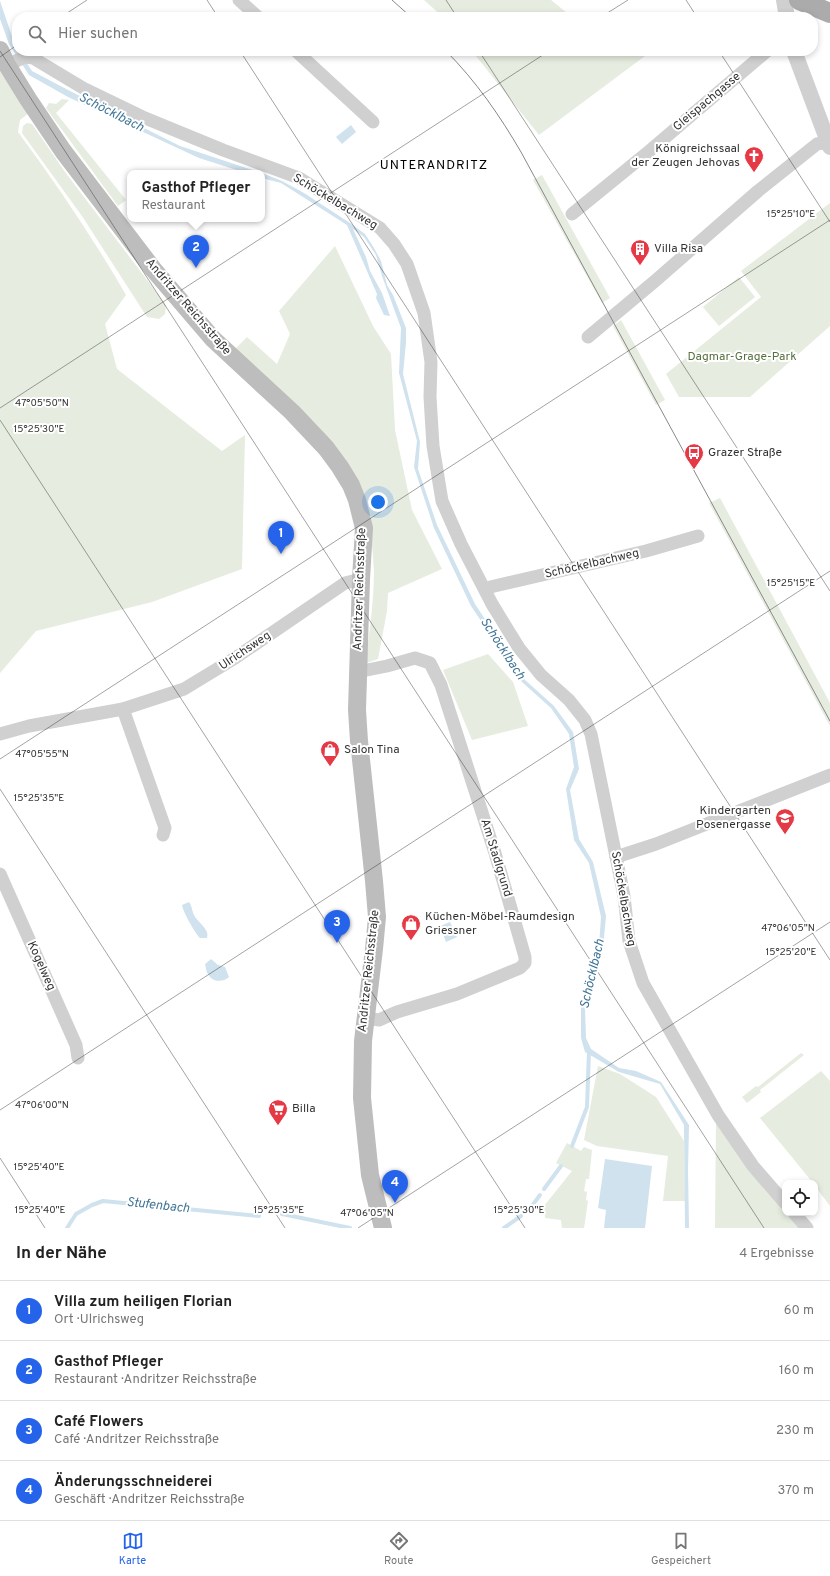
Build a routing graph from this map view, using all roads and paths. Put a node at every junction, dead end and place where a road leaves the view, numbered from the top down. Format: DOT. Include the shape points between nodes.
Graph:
graph roads {
  1 [pos="239,0"];
  2 [pos="784,0"];
  3 [pos="799,0"];
  4 [pos="252,12"];
  5 [pos="786,12"];
  6 [pos="823,14"];
  7 [pos="301,56"];
  8 [pos="761,56"];
  9 [pos="796,56"];
  10 [pos="12,58"];
  11 [pos="373,122"];
  12 [pos="829,144"];
  13 [pos="572,214"];
  14 [pos="588,337"];
  15 [pos="698,536"];
  16 [pos="360,579"];
  17 [pos="486,588"];
  18 [pos="357,672"];
  19 [pos="123,709"];
  20 [pos="0,734"];
  21 [pos="830,775"];
  22 [pos="163,835"];
  23 [pos="616,857"];
  24 [pos="0,874"];
  25 [pos="365,1018"];
  26 [pos="78,1058"];
  27 [pos="782,1200"];
  28 [pos="797,1216"];
  29 [pos="384,1228"];
  30 [pos="807,1228"];
  1 -- 4 [label="street"];
  2 -- 5 [label="street"];
  3 -- 6 [label="main road"];
  7 -- 11 [label="street"];
  8 -- 13 [label="street, Gleispachgasse"];
  9 -- 12 [label="street"];
  10 -- 16 [label="main road, Andritzer Reichsstraße" via="63,151 153,268 213,339 292,412 340,467 353,490 364,528"];
  10 -- 17 [label="street, Schöckelbachweg" via="36,59 83,88 145,118 299,178 380,228 407,264 424,313 431,362 433,446 442,501 461,544"];
  12 -- 14 [label="street" via="817,144 758,191"];
  15 -- 17 [label="street, Schöckelbachweg" via="646,551"];
  16 -- 18 [label="main road, Andritzer Reichsstraße"];
  16 -- 19 [label="street, Ulrichsweg" via="345,583 235,658 184,689"];
  17 -- 23 [label="street, Schöckelbachweg" via="492,604 519,648 540,675 569,700 585,720 591,734"];
  18 -- 25 [label="main road, Andritzer Reichsstraße" via="356,710 376,908 374,949"];
  18 -- 25 [label="street, Am Stadlgrund" via="414,658 430,662 441,685 495,853 525,957 525,963 520,968 457,994 378,1020"];
  19 -- 20 [label="street, Ulrichsweg" via="29,726"];
  19 -- 22 [label="street" via="165,828"];
  21 -- 23 [label="street" via="662,842"];
  23 -- 27 [label="street, Schöckelbachweg" via="629,941 643,983 718,1115 753,1166"];
  24 -- 26 [label="street, Kogelweg" via="76,1045"];
  25 -- 29 [label="main road, Andritzer Reichsstraße" via="361,1062 362,1098 370,1175"];
  28 -- 30 [label="street"];
}
